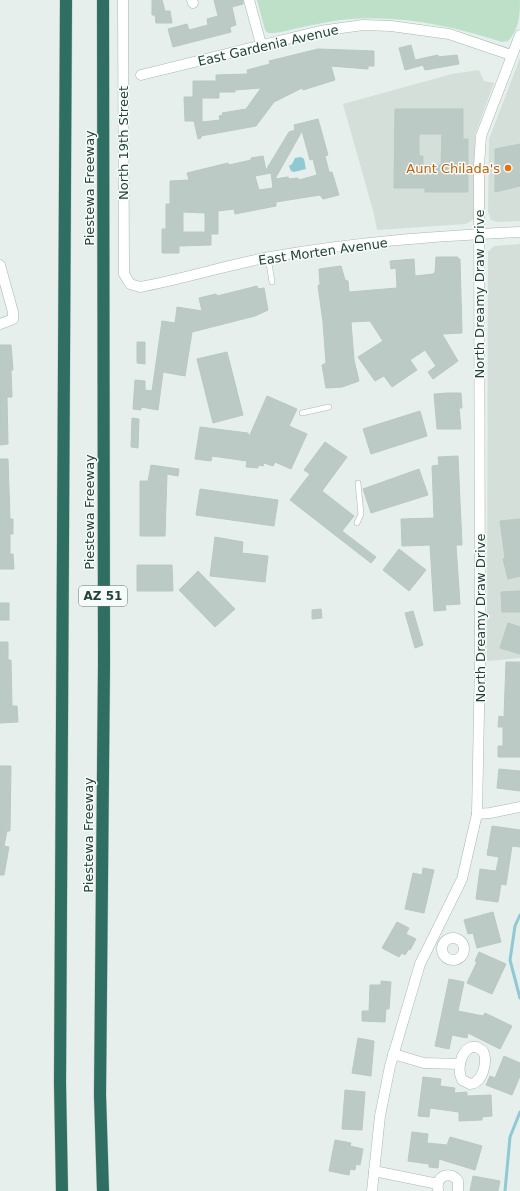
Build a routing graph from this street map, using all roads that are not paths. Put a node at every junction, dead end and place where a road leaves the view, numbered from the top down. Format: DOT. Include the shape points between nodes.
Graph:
graph roads {
  1 [pos="66,0"];
  2 [pos="104,0"];
  3 [pos="123,0"];
  4 [pos="249,0"];
  5 [pos="520,35"];
  6 [pos="261,44"];
  7 [pos="512,55"];
  8 [pos="141,75"];
  9 [pos="520,232"];
  10 [pos="480,234"];
  11 [pos="268,258"];
  12 [pos="0,265"];
  13 [pos="272,282"];
  14 [pos="130,284"];
  15 [pos="0,324"];
  16 [pos="329,408"];
  17 [pos="302,413"];
  18 [pos="358,483"];
  19 [pos="357,523"];
  20 [pos="518,807"];
  21 [pos="477,814"];
  22 [pos="433,939"];
  23 [pos="443,944"];
  24 [pos="393,1054"];
  25 [pos="460,1064"];
  26 [pos="374,1171"];
  27 [pos="438,1188"];
  28 [pos="62,1191"];
  29 [pos="103,1191"];
  30 [pos="372,1191"];
  31 [pos="458,1191"];
  1 -- 28 [label="highway, Piestewa Freeway / AZ 51" via="60,1083"];
  2 -- 29 [label="highway, Piestewa Freeway / AZ 51" via="104,664 100,1095"];
  3 -- 14 [label="street, North 19th Street" via="124,274"];
  4 -- 6 [label="street"];
  5 -- 7 [label="street, North Dreamy Draw Drive"];
  6 -- 7 [label="street, East Gardenia Avenue" via="363,25 391,26 449,34"];
  6 -- 8 [label="street, East Gardenia Avenue"];
  7 -- 10 [label="street, North Dreamy Draw Drive" via="481,136"];
  9 -- 10 [label="street, East Morten Avenue"];
  10 -- 11 [label="street, East Morten Avenue" via="363,244"];
  10 -- 21 [label="street, North Dreamy Draw Drive" via="480,661"];
  11 -- 13 [label="lane"];
  11 -- 14 [label="street, East Morten Avenue" via="153,285 140,287"];
  12 -- 15 [label="street" via="13,312 13,319"];
  16 -- 17 [label="lane"];
  18 -- 19 [label="lane" via="361,514"];
  20 -- 21 [label="street" via="490,814"];
  21 -- 22 [label="street, North Dreamy Draw Drive" via="462,879"];
  22 -- 23 [label="street"];
  22 -- 24 [label="street, North Dreamy Draw Drive" via="420,964"];
  24 -- 25 [label="street" via="424,1062"];
  24 -- 26 [label="street, North Dreamy Draw Drive" via="380,1116"];
  26 -- 27 [label="street"];
  26 -- 30 [label="street, North Dreamy Draw Drive"];
  27 -- 31 [label="street" via="441,1177 452,1175 458,1181"];
}
